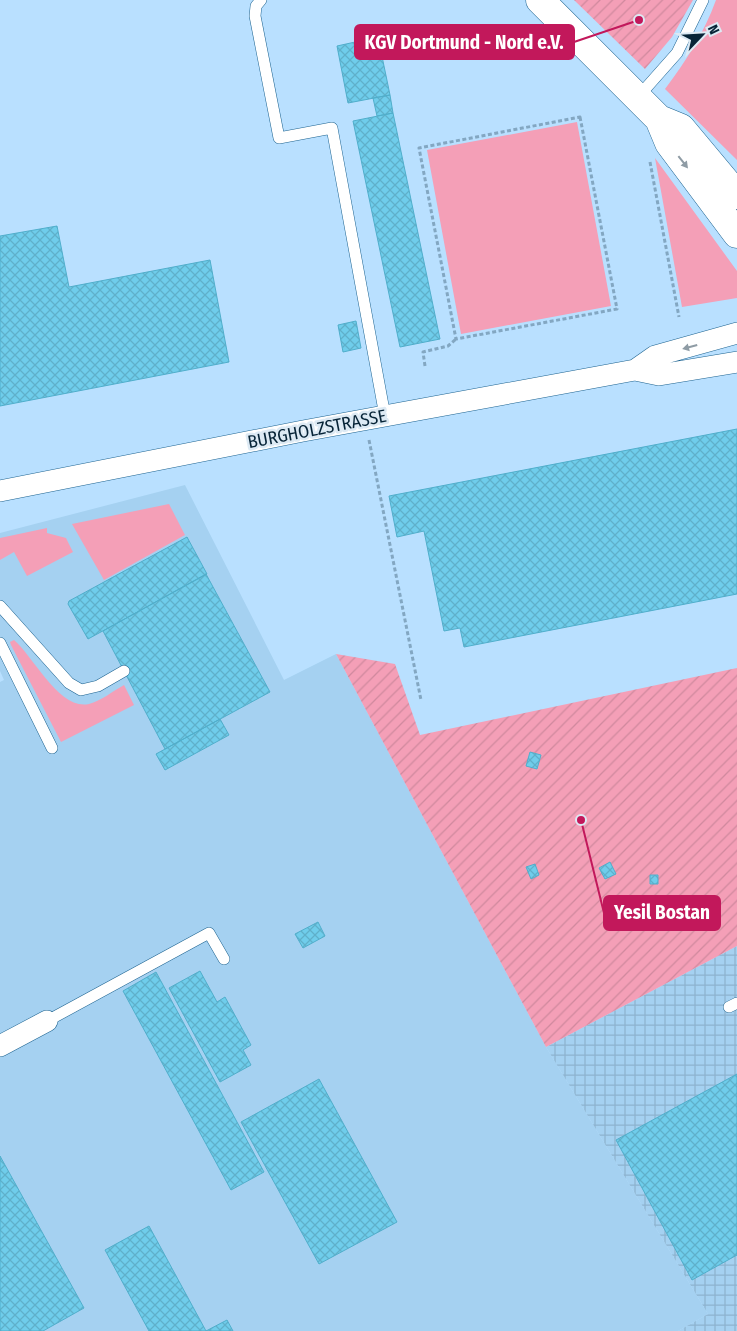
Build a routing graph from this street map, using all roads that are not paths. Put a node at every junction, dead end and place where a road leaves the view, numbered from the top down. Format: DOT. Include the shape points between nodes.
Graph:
graph roads {
  1 [pos="261,0"];
  2 [pos="540,0"];
  3 [pos="703,0"];
  4 [pos="638,97"];
  5 [pos="659,120"];
  6 [pos="737,195"];
  7 [pos="737,234"];
  8 [pos="737,334"];
  9 [pos="737,362"];
  10 [pos="635,370"];
  11 [pos="375,418"];
  12 [pos="0,490"];
  13 [pos="0,606"];
  14 [pos="0,642"];
  15 [pos="124,671"];
  16 [pos="52,748"];
  17 [pos="224,959"];
  18 [pos="47,1020"];
  19 [pos="0,1046"];
  1 -- 11 [label="lane" via="256,6 255,16 279,138 332,128"];
  2 -- 4 [label="street"];
  3 -- 4 [label="lane" via="677,53"];
  4 -- 5 [label="street"];
  5 -- 6 [label="street" via="681,128"];
  5 -- 7 [label="street, one-way" via="668,143"];
  8 -- 10 [label="street, BURGHOLZSTRASSE, one-way" via="655,356"];
  9 -- 10 [label="street, BURGHOLZSTRASSE" via="659,375"];
  10 -- 11 [label="street, BURGHOLZSTRASSE"];
  11 -- 12 [label="street, BURGHOLZSTRASSE"];
  13 -- 15 [label="lane" via="69,683 81,690 98,686"];
  14 -- 16 [label="lane"];
  17 -- 18 [label="lane" via="209,933"];
  18 -- 19 [label="street"];
}
